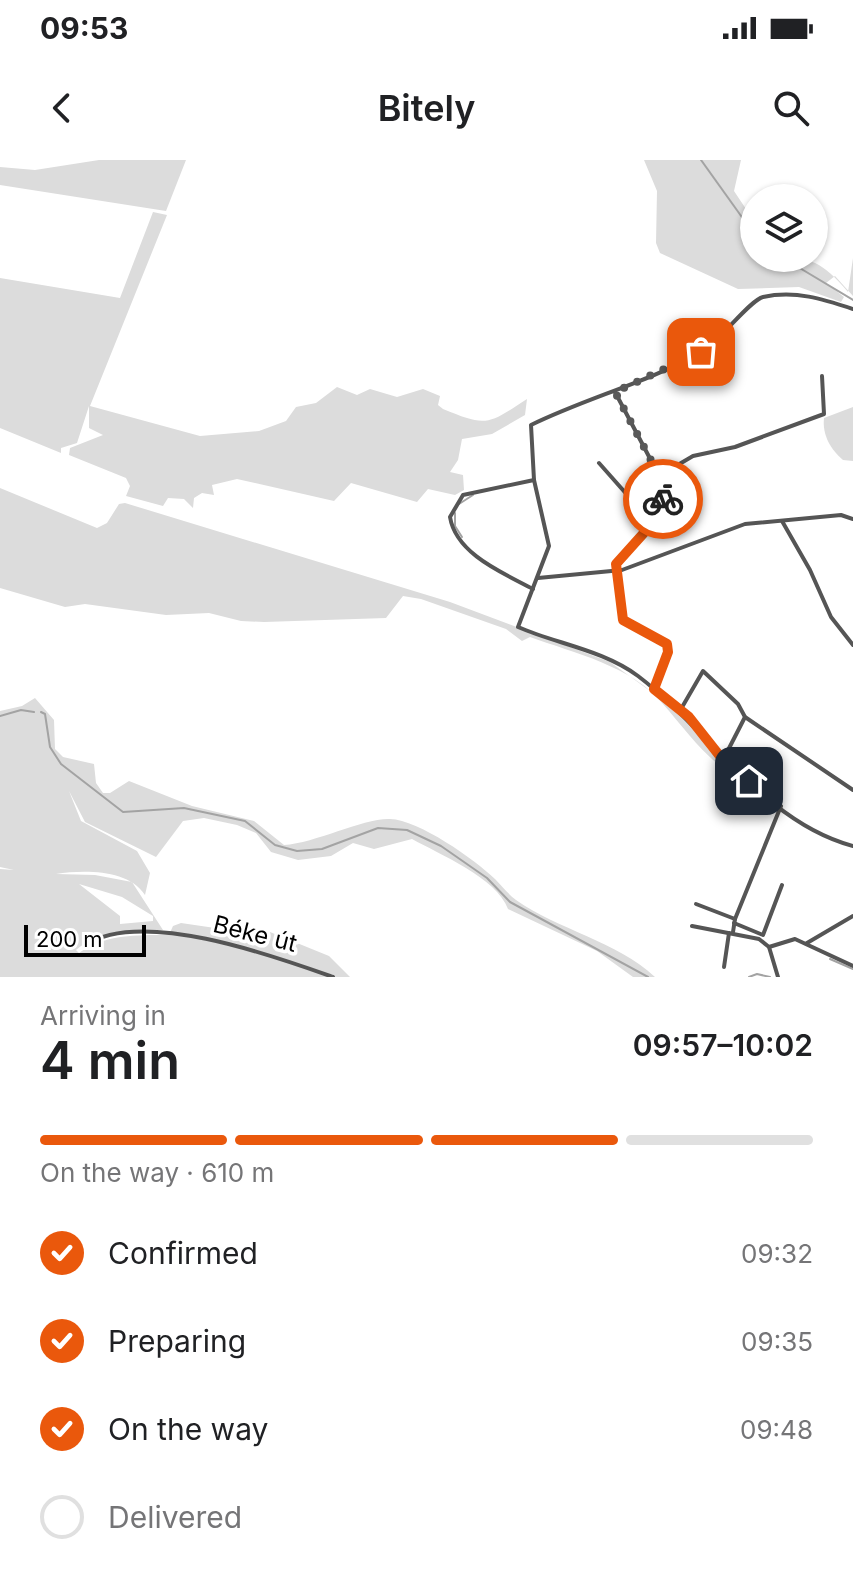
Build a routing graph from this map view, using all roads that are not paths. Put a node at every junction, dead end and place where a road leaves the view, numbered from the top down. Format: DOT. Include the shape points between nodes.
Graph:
graph roads {
  1 [pos="853,309"];
  2 [pos="822,376"];
  3 [pos="615,392"];
  4 [pos="599,463"];
  5 [pos="534,480"];
  6 [pos="665,487"];
  7 [pos="853,519"];
  8 [pos="782,521"];
  9 [pos="653,524"];
  10 [pos="615,569"];
  11 [pos="538,578"];
  12 [pos="533,589"];
  13 [pos="853,645"];
  14 [pos="654,689"];
  15 [pos="681,710"];
  16 [pos="745,717"];
  17 [pos="723,760"];
  18 [pos="853,790"];
  19 [pos="781,806"];
  20 [pos="853,846"];
  21 [pos="782,885"];
  22 [pos="696,904"];
  23 [pos="853,916"];
  24 [pos="734,921"];
  25 [pos="692,926"];
  26 [pos="731,933"];
  27 [pos="807,943"];
  28 [pos="85,945"];
  29 [pos="769,947"];
  30 [pos="853,966"];
  31 [pos="724,967"];
  32 [pos="333,977"];
  33 [pos="778,977"];
  1 -- 3 [label="street" via="802,293 758,299 701,352"];
  2 -- 6 [label="street" via="826,412 686,459"];
  3 -- 5 [label="street" via="531,425"];
  3 -- 6 [label="street"];
  4 -- 9 [label="street"];
  5 -- 11 [label="street" via="549,541"];
  5 -- 12 [label="street" via="463,495 450,517 463,543"];
  6 -- 9 [label="street" via="662,511"];
  7 -- 8 [label="street" via="841,515"];
  8 -- 10 [label="street" via="745,524"];
  8 -- 13 [label="street" via="831,617"];
  9 -- 10 [label="street" via="621,555"];
  10 -- 11 [label="street"];
  10 -- 14 [label="street" via="623,620 669,646"];
  11 -- 12 [label="street"];
  12 -- 14 [label="street" via="518,627 615,662"];
  14 -- 15 [label="street"];
  15 -- 16 [label="street" via="703,671"];
  15 -- 17 [label="street"];
  16 -- 17 [label="street"];
  16 -- 18 [label="street"];
  17 -- 19 [label="street"];
  19 -- 20 [label="street" via="820,833"];
  19 -- 24 [label="street"];
  21 -- 24 [label="street" via="763,935"];
  22 -- 24 [label="street"];
  23 -- 27 [label="street"];
  24 -- 26 [label="street"];
  25 -- 26 [label="street"];
  26 -- 29 [label="street" via="750,935"];
  26 -- 31 [label="street"];
  27 -- 29 [label="street" via="790,938"];
  27 -- 30 [label="street"];
  28 -- 32 [label="street, Béke út" via="115,935 165,931 291,960"];
  29 -- 33 [label="street"];
}
